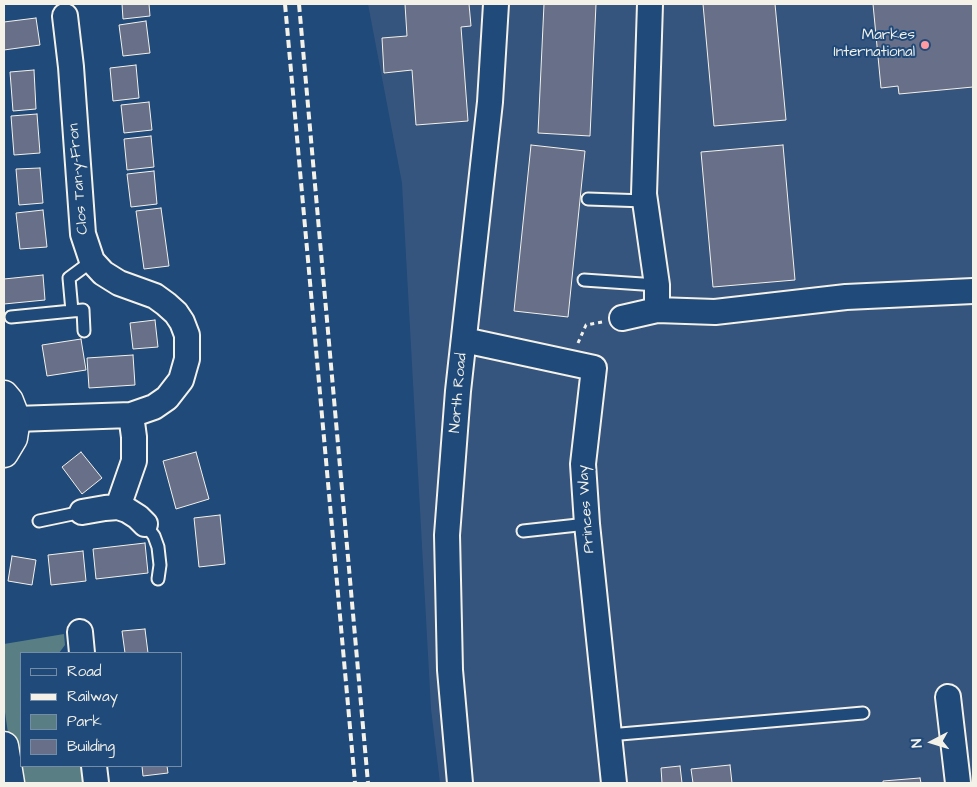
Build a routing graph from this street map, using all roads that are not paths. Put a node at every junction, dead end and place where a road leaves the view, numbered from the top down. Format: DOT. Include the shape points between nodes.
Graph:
graph roads {
  1 [pos="496,4"];
  2 [pos="650,4"];
  3 [pos="65,16"];
  4 [pos="588,199"];
  5 [pos="645,201"];
  6 [pos="92,261"];
  7 [pos="584,280"];
  8 [pos="657,285"];
  9 [pos="973,291"];
  10 [pos="72,310"];
  11 [pos="657,310"];
  12 [pos="12,317"];
  13 [pos="622,318"];
  14 [pos="84,331"];
  15 [pos="464,340"];
  16 [pos="4,395"];
  17 [pos="131,415"];
  18 [pos="16,419"];
  19 [pos="4,453"];
  20 [pos="118,507"];
  21 [pos="82,512"];
  22 [pos="39,520"];
  23 [pos="144,524"];
  24 [pos="587,524"];
  25 [pos="522,531"];
  26 [pos="158,579"];
  27 [pos="948,697"];
  28 [pos="863,712"];
  29 [pos="609,735"];
  30 [pos="4,746"];
  31 [pos="94,767"];
  32 [pos="10,783"];
  33 [pos="96,783"];
  34 [pos="460,783"];
  35 [pos="614,783"];
  36 [pos="958,783"];
  1 -- 15 [label="street, North Road" via="490,102"];
  2 -- 5 [label="street"];
  3 -- 6 [label="street, Clos Tan-y-Fron" via="83,234"];
  4 -- 5 [label="lane"];
  5 -- 8 [label="street"];
  6 -- 10 [label="lane" via="70,278"];
  6 -- 17 [label="street, Clos Tan-y-Fron" via="119,283 156,296 182,322 188,335 187,359 181,380 167,398 154,407"];
  7 -- 8 [label="lane"];
  8 -- 11 [label="street"];
  9 -- 11 [label="street" via="846,297 715,312"];
  10 -- 12 [label="lane"];
  10 -- 14 [label="lane" via="83,310"];
  11 -- 13 [label="street"];
  15 -- 24 [label="street, Princes Way" via="594,368 583,464"];
  15 -- 34 [label="street, North Road" via="447,535 450,670"];
  16 -- 18 [label="main road"];
  17 -- 18 [label="street, Clos Tan-y-Fron"];
  17 -- 20 [label="street" via="134,461"];
  18 -- 19 [label="main road" via="13,438"];
  20 -- 21 [label="street"];
  20 -- 23 [label="street" via="138,517"];
  21 -- 22 [label="lane"];
  23 -- 26 [label="lane" via="158,547"];
  24 -- 25 [label="lane"];
  24 -- 29 [label="street, Princes Way"];
  27 -- 36 [label="street"];
  28 -- 29 [label="lane"];
  29 -- 35 [label="street, Princes Way"];
  30 -- 32 [label="main road"];
  31 -- 33 [label="street"];
}
